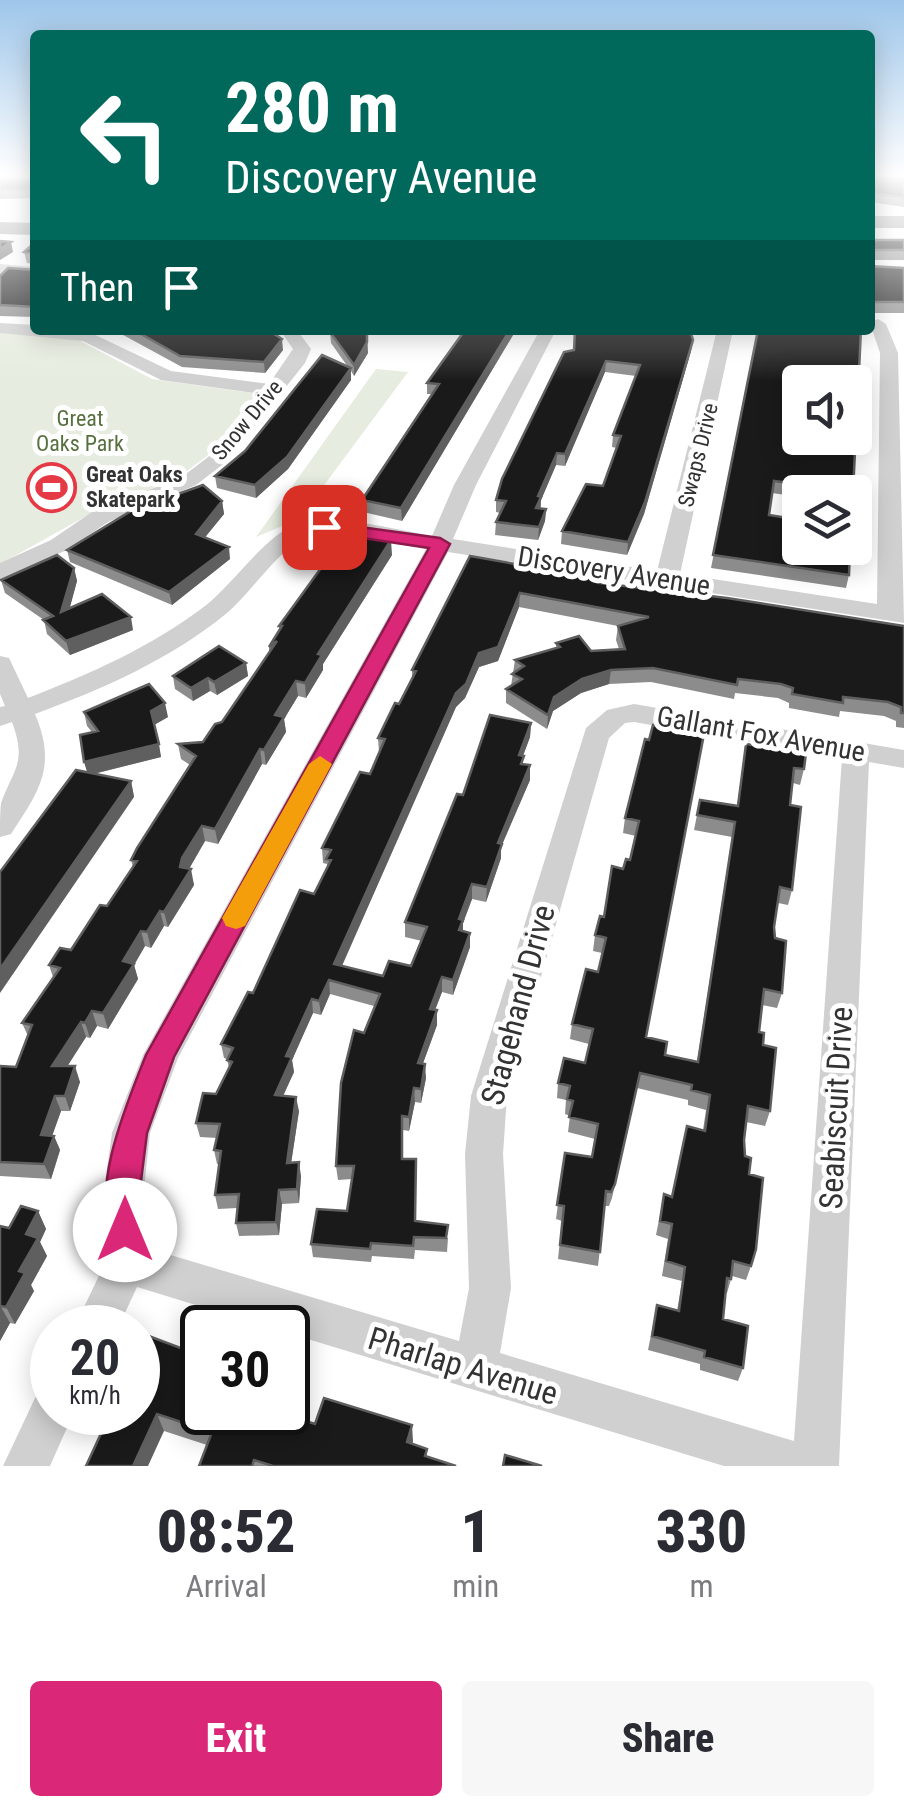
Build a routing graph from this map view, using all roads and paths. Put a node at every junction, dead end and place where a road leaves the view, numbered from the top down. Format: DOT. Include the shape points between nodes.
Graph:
graph roads {
  1 [pos="4,272"];
  2 [pos="30,272"];
  3 [pos="875,324"];
  4 [pos="904,324"];
  5 [pos="875,326"];
  6 [pos="0,328"];
  7 [pos="30,330"];
  8 [pos="78,335"];
  9 [pos="292,335"];
  10 [pos="545,335"];
  11 [pos="724,335"];
  12 [pos="273,390"];
  13 [pos="440,544"];
  14 [pos="0,572"];
  15 [pos="667,579"];
  16 [pos="897,615"];
  17 [pos="0,664"];
  18 [pos="10,713"];
  19 [pos="618,716"];
  20 [pos="856,751"];
  21 [pos="904,759"];
  22 [pos="0,826"];
  23 [pos="127,1263"];
  24 [pos="106,1305"];
  25 [pos="474,1370"];
  26 [pos="41,1435"];
  27 [pos="26,1466"];
  28 [pos="800,1466"];
  29 [pos="816,1466"];
  1 -- 2 [label="street"];
  3 -- 4 [label="street"];
  5 -- 16 [label="street" via="889,353"];
  6 -- 7 [label="street"];
  8 -- 12 [label="street" via="167,376"];
  9 -- 12 [label="street, Snow Drive" via="302,349 299,359"];
  10 -- 13 [label="street" via="464,485"];
  11 -- 15 [label="street, Swaps Drive"];
  12 -- 14 [label="street, Snow Drive" via="219,458 189,481 100,517"];
  13 -- 15 [label="street, Discovery Avenue"];
  13 -- 18 [label="street, Discovery Avenue" via="324,527 292,532 241,588 194,626 80,689"];
  13 -- 23 [label="street" via="160,1055 131,1133 123,1197"];
  15 -- 16 [label="street, Discovery Avenue"];
  17 -- 18 [label="street"];
  18 -- 22 [label="street" via="36,756 33,776"];
  19 -- 20 [label="street, Gallant Fox Avenue" via="652,715"];
  19 -- 25 [label="street, Stagehand Drive" via="596,734 489,1096 484,1154 490,1288"];
  20 -- 21 [label="street, Gallant Fox Avenue"];
  20 -- 29 [label="street, Seabiscuit Drive"];
  23 -- 24 [label="street"];
  23 -- 25 [label="street, Pharlap Avenue"];
  25 -- 28 [label="street, Pharlap Avenue"];
  26 -- 27 [label="street"];
}
